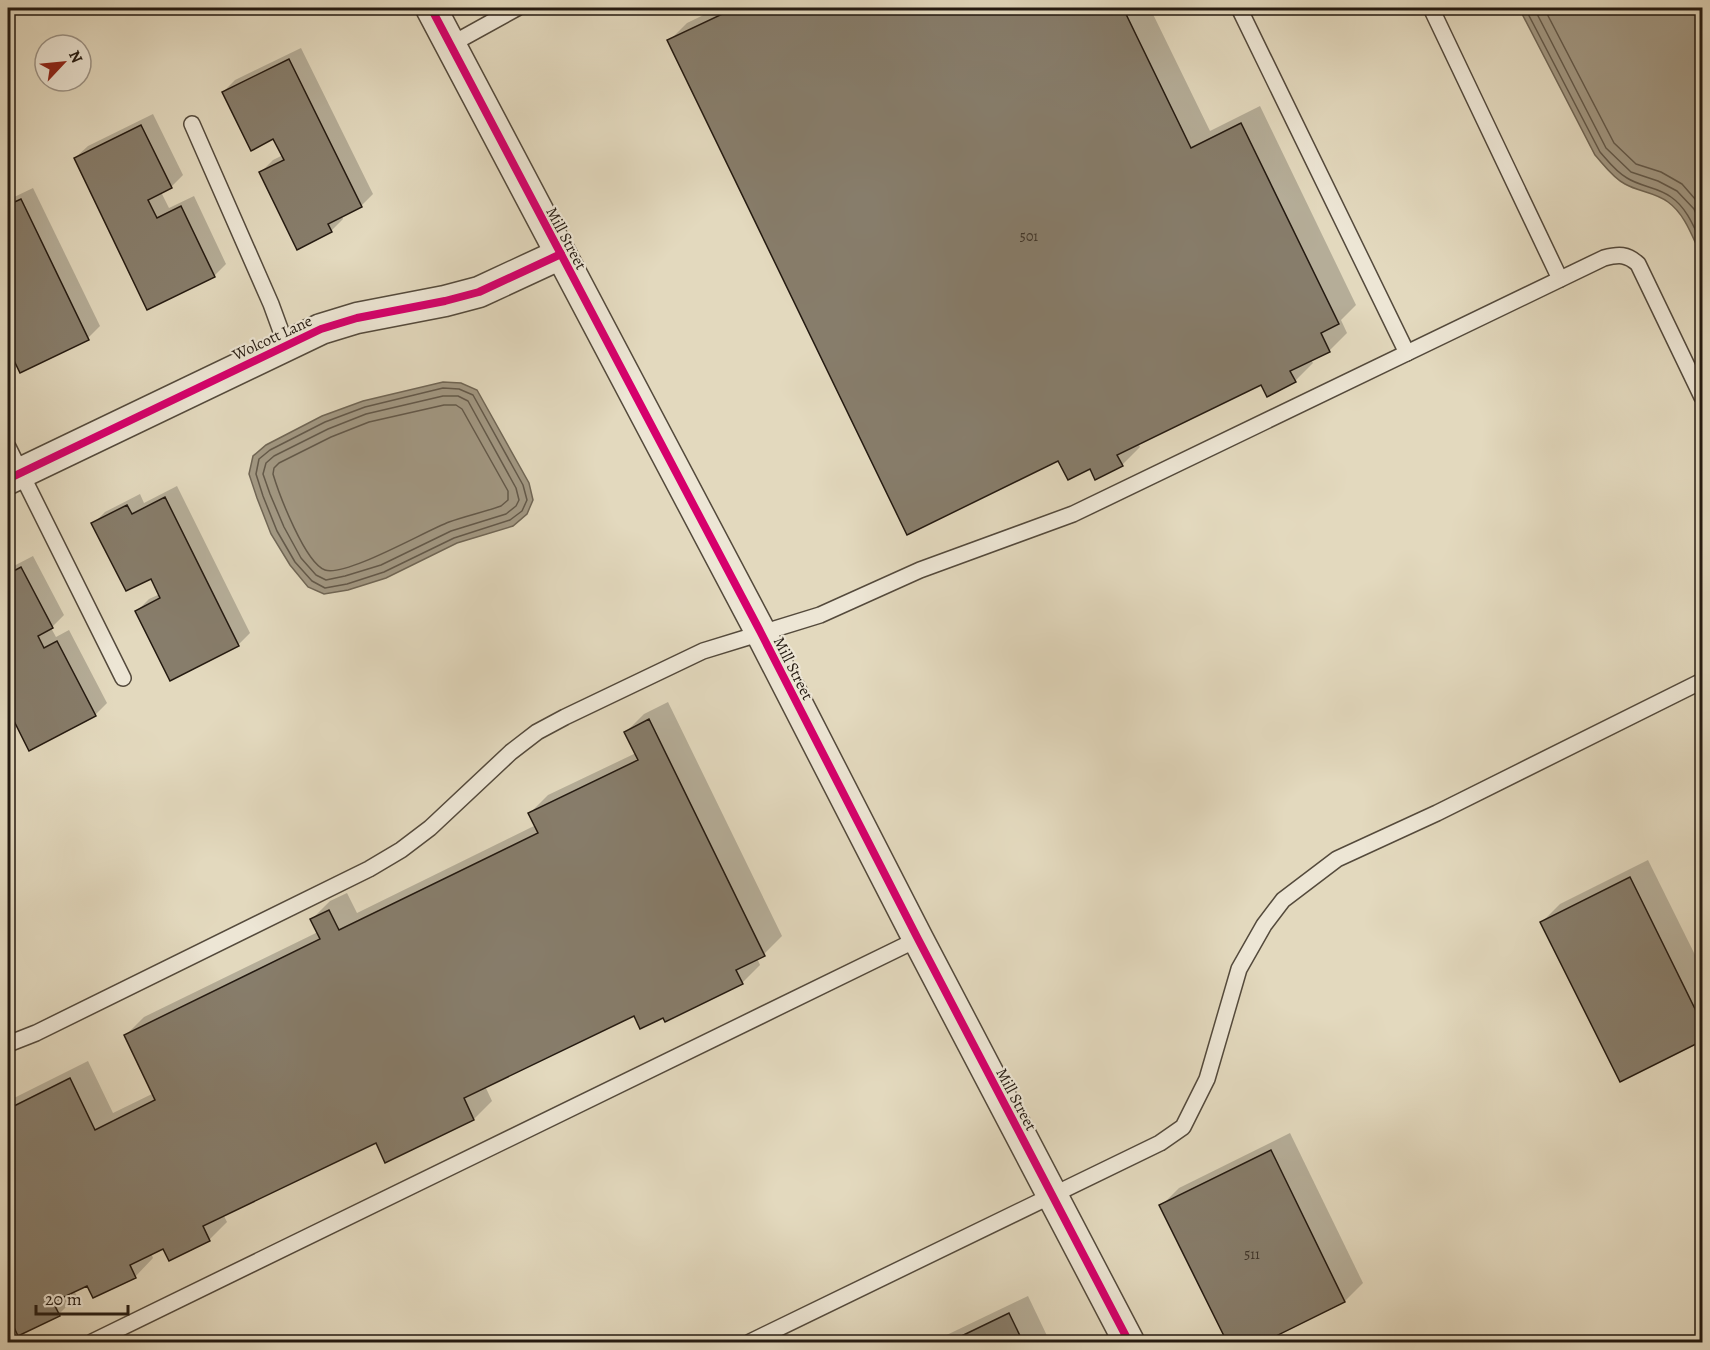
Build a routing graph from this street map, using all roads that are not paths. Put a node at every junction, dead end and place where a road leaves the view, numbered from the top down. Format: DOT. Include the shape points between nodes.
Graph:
graph roads {
  1 [pos="431,8"];
  2 [pos="517,8"];
  3 [pos="1239,8"];
  4 [pos="1431,8"];
  5 [pos="450,45"];
  6 [pos="192,124"];
  7 [pos="561,254"];
  8 [pos="1560,279"];
  9 [pos="286,345"];
  10 [pos="1407,353"];
  11 [pos="1702,397"];
  12 [pos="11,466"];
  13 [pos="761,633"];
  14 [pos="123,678"];
  15 [pos="1702,681"];
  16 [pos="918,939"];
  17 [pos="8,1044"];
  18 [pos="1052,1196"];
  19 [pos="92,1342"];
  20 [pos="750,1342"];
  21 [pos="1129,1342"];
  1 -- 5 [label="street, Mill Street"];
  2 -- 5 [label="lane"];
  3 -- 10 [label="lane"];
  4 -- 8 [label="lane"];
  5 -- 7 [label="street, Mill Street"];
  6 -- 9 [label="lane" via="272,304"];
  7 -- 9 [label="street, Wolcott Lane" via="479,291 357,318"];
  7 -- 13 [label="street, Mill Street"];
  8 -- 10 [label="lane"];
  8 -- 11 [label="lane" via="1604,258 1629,256 1644,275"];
  9 -- 12 [label="street, Wolcott Lane"];
  10 -- 13 [label="lane" via="1072,514 920,570 820,615"];
  12 -- 14 [label="lane"];
  13 -- 16 [label="street, Mill Street"];
  13 -- 17 [label="lane" via="703,651 537,732 430,828 369,869"];
  15 -- 18 [label="lane" via="1337,858 1283,900 1239,969 1207,1079 1183,1127 1160,1143"];
  16 -- 18 [label="street, Mill Street"];
  16 -- 19 [label="lane"];
  18 -- 20 [label="lane"];
  18 -- 21 [label="street, Mill Street"];
}
